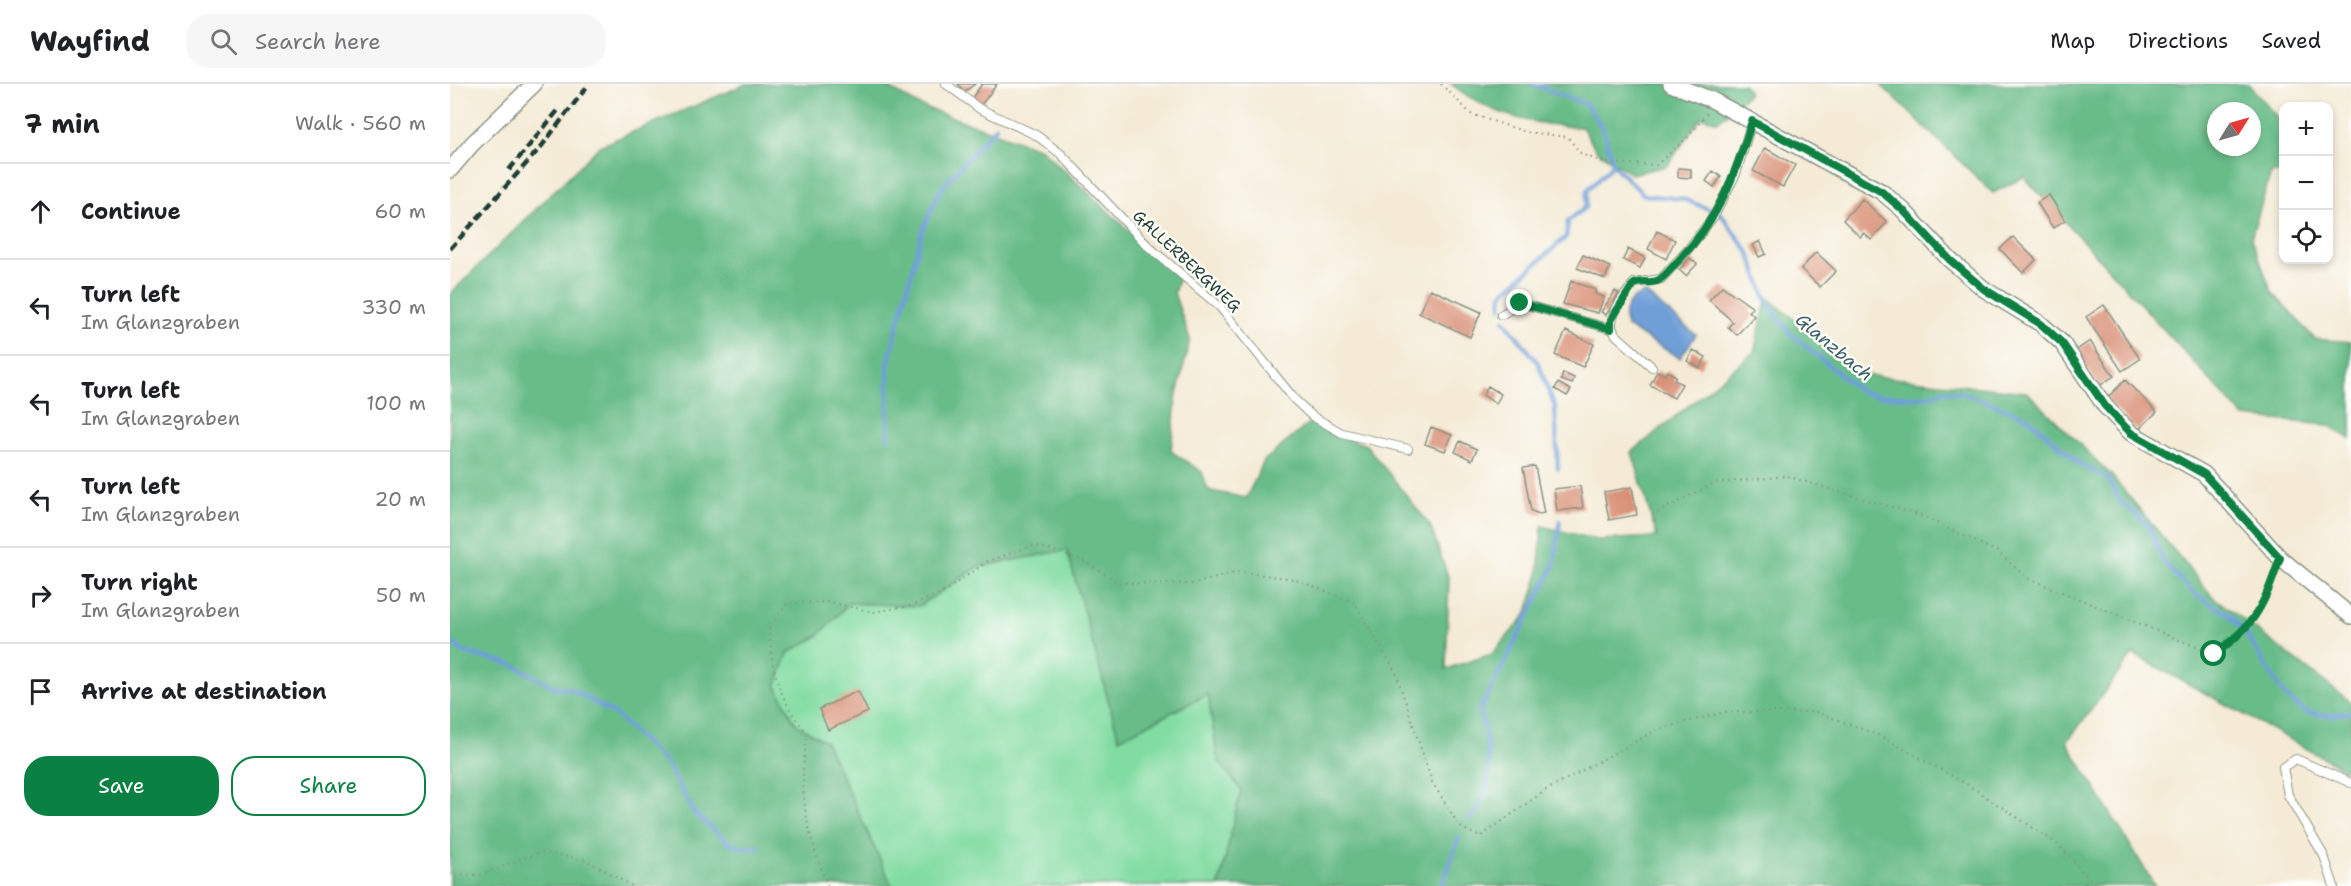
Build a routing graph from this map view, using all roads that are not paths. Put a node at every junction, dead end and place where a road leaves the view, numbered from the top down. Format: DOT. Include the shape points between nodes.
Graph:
graph roads {
  1 [pos="534,84"];
  2 [pos="946,84"];
  3 [pos="1671,84"];
  4 [pos="1752,121"];
  5 [pos="450,170"];
  6 [pos="1501,315"];
  7 [pos="1611,329"];
  8 [pos="1652,368"];
  9 [pos="1408,449"];
  10 [pos="2351,616"];
  11 [pos="2351,783"];
  12 [pos="2334,886"];
  1 -- 5 [label="street"];
  2 -- 9 [label="lane, GALLERBERGWEG" via="980,109 1036,135 1061,154 1149,247 1220,307 1312,416 1342,433"];
  3 -- 4 [label="street"];
  4 -- 7 [label="lane" via="1736,174 1714,216 1661,279 1633,285 1611,320"];
  4 -- 10 [label="street" via="1882,192 1984,289 2041,324 2062,343 2105,406 2131,433 2204,474 2280,558"];
  6 -- 7 [label="lane" via="1520,303"];
  7 -- 8 [label="lane"];
  11 -- 12 [label="lane" via="2296,759 2283,767 2288,795 2324,856"];
}
